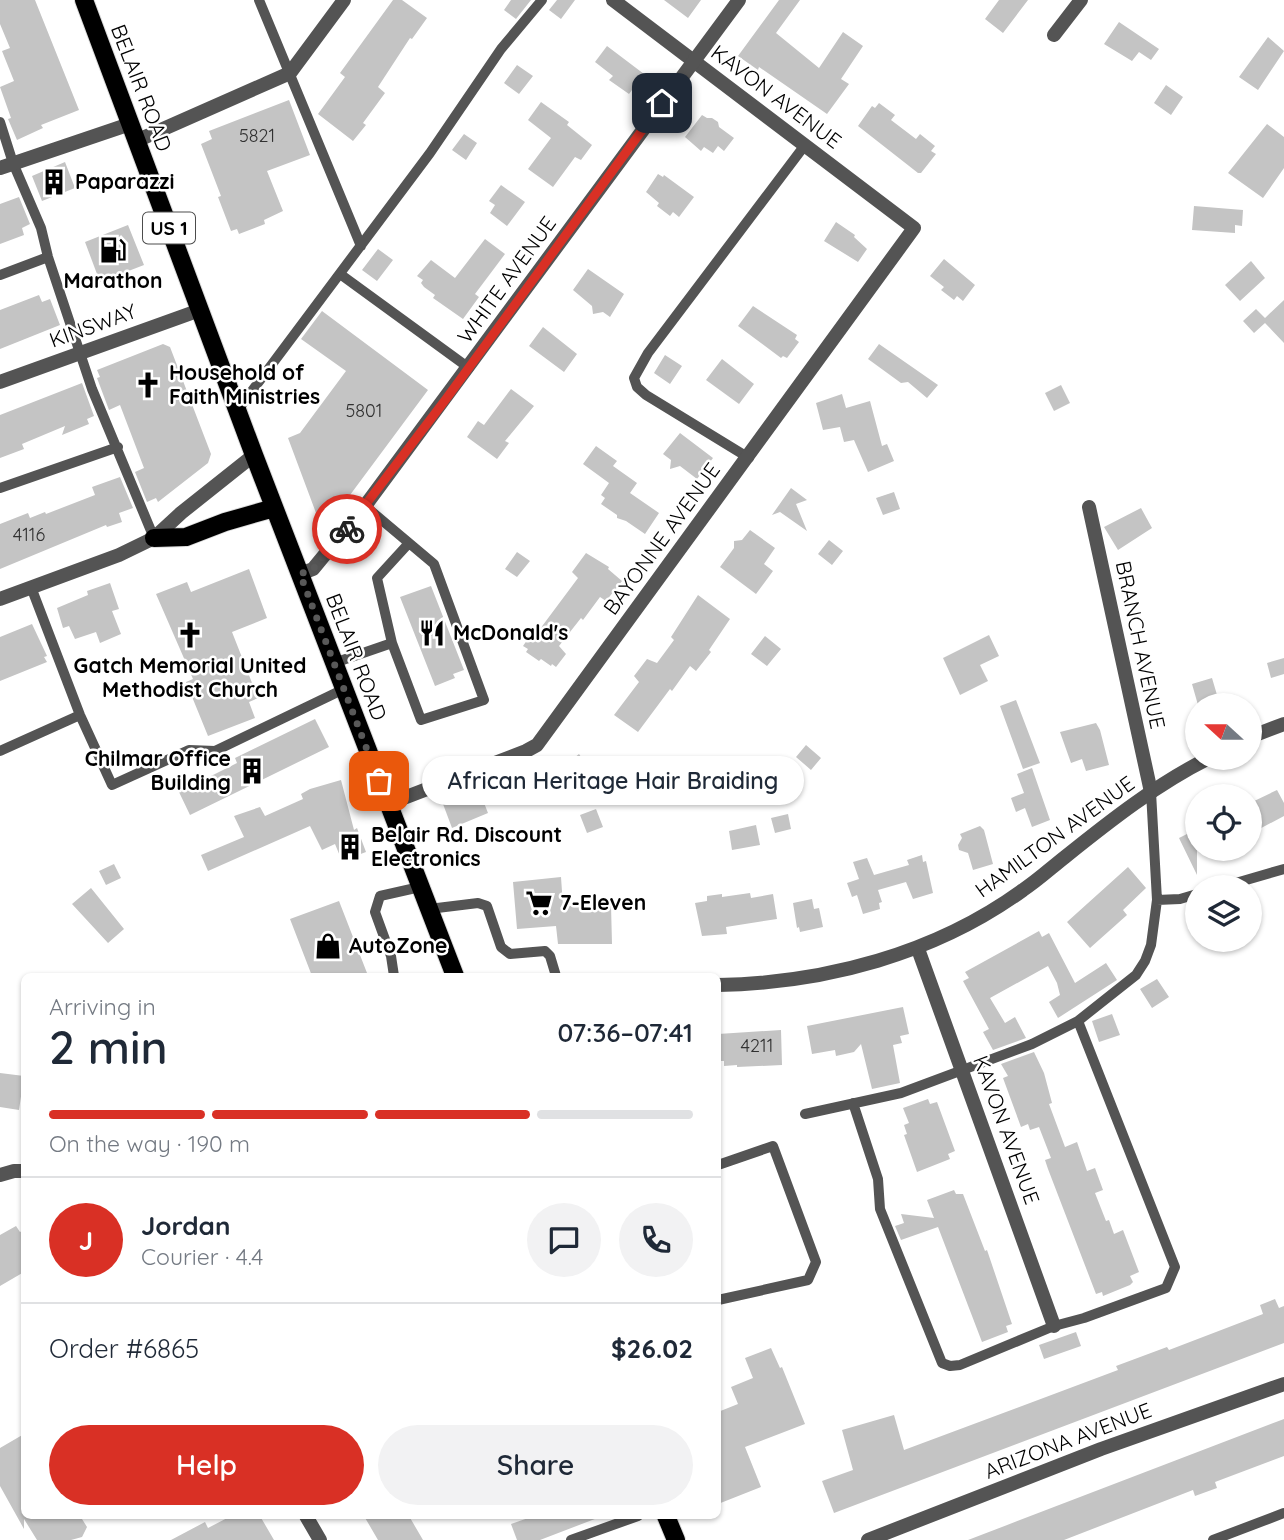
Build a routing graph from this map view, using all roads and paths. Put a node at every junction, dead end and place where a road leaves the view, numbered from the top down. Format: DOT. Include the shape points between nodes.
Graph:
graph roads {
  1 [pos="84,0"];
  2 [pos="259,0"];
  3 [pos="344,0"];
  4 [pos="542,0"];
  5 [pos="613,0"];
  6 [pos="739,0"];
  7 [pos="1080,0"];
  8 [pos="1054,35"];
  9 [pos="693,61"];
  10 [pos="290,73"];
  11 [pos="0,122"];
  12 [pos="133,133"];
  13 [pos="804,145"];
  14 [pos="7,166"];
  15 [pos="914,228"];
  16 [pos="361,246"];
  17 [pos="48,257"];
  18 [pos="340,274"];
  19 [pos="0,275"];
  20 [pos="200,310"];
  21 [pos="80,353"];
  22 [pos="469,368"];
  23 [pos="0,382"];
  24 [pos="237,411"];
  25 [pos="118,447"];
  26 [pos="254,455"];
  27 [pos="748,458"];
  28 [pos="0,488"];
  29 [pos="365,506"];
  30 [pos="1089,507"];
  31 [pos="274,508"];
  32 [pos="154,538"];
  33 [pos="409,543"];
  34 [pos="300,574"];
  35 [pos="30,587"];
  36 [pos="0,599"];
  37 [pos="392,643"];
  38 [pos="334,663"];
  39 [pos="344,689"];
  40 [pos="80,715"];
  41 [pos="1284,724"];
  42 [pos="1262,732"];
  43 [pos="0,751"];
  44 [pos="1189,770"];
  45 [pos="1151,792"];
  46 [pos="388,804"];
  47 [pos="1284,869"];
  48 [pos="1262,875"];
  49 [pos="420,887"];
  50 [pos="1185,898"];
  51 [pos="1157,900"];
  52 [pos="429,909"];
  53 [pos="918,948"];
  54 [pos="394,973"];
  55 [pos="454,973"];
  56 [pos="555,973"];
  57 [pos="721,985"];
  58 [pos="1078,1021"];
  59 [pos="963,1071"];
  60 [pos="853,1103"];
  61 [pos="805,1114"];
  62 [pos="721,1165"];
  63 [pos="721,1299"];
  64 [pos="1054,1326"];
  65 [pos="1284,1384"];
  66 [pos="1284,1513"];
  67 [pos="308,1519"];
  68 [pos="616,1519"];
  69 [pos="667,1519"];
  70 [pos="320,1540"];
  71 [pos="571,1540"];
  72 [pos="676,1540"];
  73 [pos="868,1540"];
  74 [pos="1213,1540"];
  1 -- 12 [label="main road, BELAIR ROAD / US 1"];
  2 -- 10 [label="lane"];
  3 -- 10 [label="street"];
  4 -- 16 [label="lane" via="501,49"];
  5 -- 9 [label="street, KAVON AVENUE"];
  6 -- 9 [label="street, WHITE AVENUE"];
  7 -- 8 [label="street"];
  9 -- 13 [label="street, KAVON AVENUE"];
  9 -- 22 [label="street, WHITE AVENUE"];
  10 -- 12 [label="street"];
  10 -- 16 [label="lane"];
  11 -- 14 [label="lane"];
  12 -- 14 [label="street"];
  12 -- 20 [label="main road, BELAIR ROAD / US 1"];
  13 -- 15 [label="street, KAVON AVENUE"];
  13 -- 27 [label="lane" via="634,378 646,395"];
  14 -- 17 [label="lane" via="41,228"];
  15 -- 27 [label="street, BAYONNE AVENUE"];
  16 -- 18 [label="lane"];
  17 -- 19 [label="lane"];
  17 -- 21 [label="lane"];
  18 -- 22 [label="lane"];
  18 -- 24 [label="lane"];
  20 -- 21 [label="street, KINSWAY"];
  20 -- 24 [label="main road, BELAIR ROAD / US 1"];
  21 -- 23 [label="street, KINSWAY"];
  21 -- 25 [label="lane"];
  22 -- 29 [label="street, WHITE AVENUE"];
  24 -- 26 [label="main road, BELAIR ROAD / US 1"];
  25 -- 28 [label="lane"];
  25 -- 32 [label="lane"];
  26 -- 31 [label="main road, BELAIR ROAD / US 1"];
  26 -- 32 [label="street"];
  27 -- 46 [label="street, BAYONNE AVENUE" via="537,745"];
  29 -- 33 [label="lane"];
  29 -- 34 [label="street, WHITE AVENUE" via="313,569"];
  30 -- 45 [label="street, BRANCH AVENUE"];
  31 -- 32 [label="main road" via="186,537"];
  31 -- 34 [label="main road, BELAIR ROAD / US 1"];
  32 -- 35 [label="street"];
  33 -- 37 [label="lane" via="377,578"];
  33 -- 37 [label="lane" via="434,564 484,699 421,720"];
  34 -- 38 [label="main road, BELAIR ROAD / US 1"];
  35 -- 36 [label="street"];
  35 -- 40 [label="lane"];
  37 -- 38 [label="lane"];
  38 -- 39 [label="main road, BELAIR ROAD / US 1"];
  39 -- 40 [label="lane" via="215,751 189,750 112,785"];
  39 -- 46 [label="main road, BELAIR ROAD / US 1"];
  40 -- 43 [label="lane"];
  41 -- 42 [label="street"];
  44 -- 45 [label="street, HAMILTON AVENUE"];
  45 -- 51 [label="lane"];
  45 -- 53 [label="street, HAMILTON AVENUE" via="1023,890"];
  46 -- 49 [label="main road, BELAIR ROAD / US 1"];
  47 -- 48 [label="lane"];
  49 -- 52 [label="main road, BELAIR ROAD / US 1"];
  49 -- 54 [label="lane" via="380,896 375,912"];
  50 -- 51 [label="lane"];
  51 -- 58 [label="lane" via="1151,945 1136,975"];
  52 -- 55 [label="main road, BELAIR ROAD / US 1"];
  52 -- 56 [label="lane" via="487,906 501,947 510,954 545,951"];
  53 -- 57 [label="street, HAMILTON AVENUE" via="810,978"];
  53 -- 59 [label="street, KAVON AVENUE"];
  58 -- 59 [label="lane"];
  58 -- 64 [label="lane" via="1175,1267 1166,1288"];
  59 -- 60 [label="lane" via="901,1093"];
  59 -- 64 [label="street, KAVON AVENUE"];
  60 -- 61 [label="lane"];
  60 -- 64 [label="lane" via="878,1179 880,1209 942,1363 960,1365"];
  62 -- 63 [label="lane" via="773,1146 816,1262 808,1280"];
  65 -- 73 [label="street, ARIZONA AVENUE"];
  66 -- 74 [label="lane"];
  67 -- 70 [label="street"];
  68 -- 71 [label="lane"];
  69 -- 72 [label="main road"];
}
